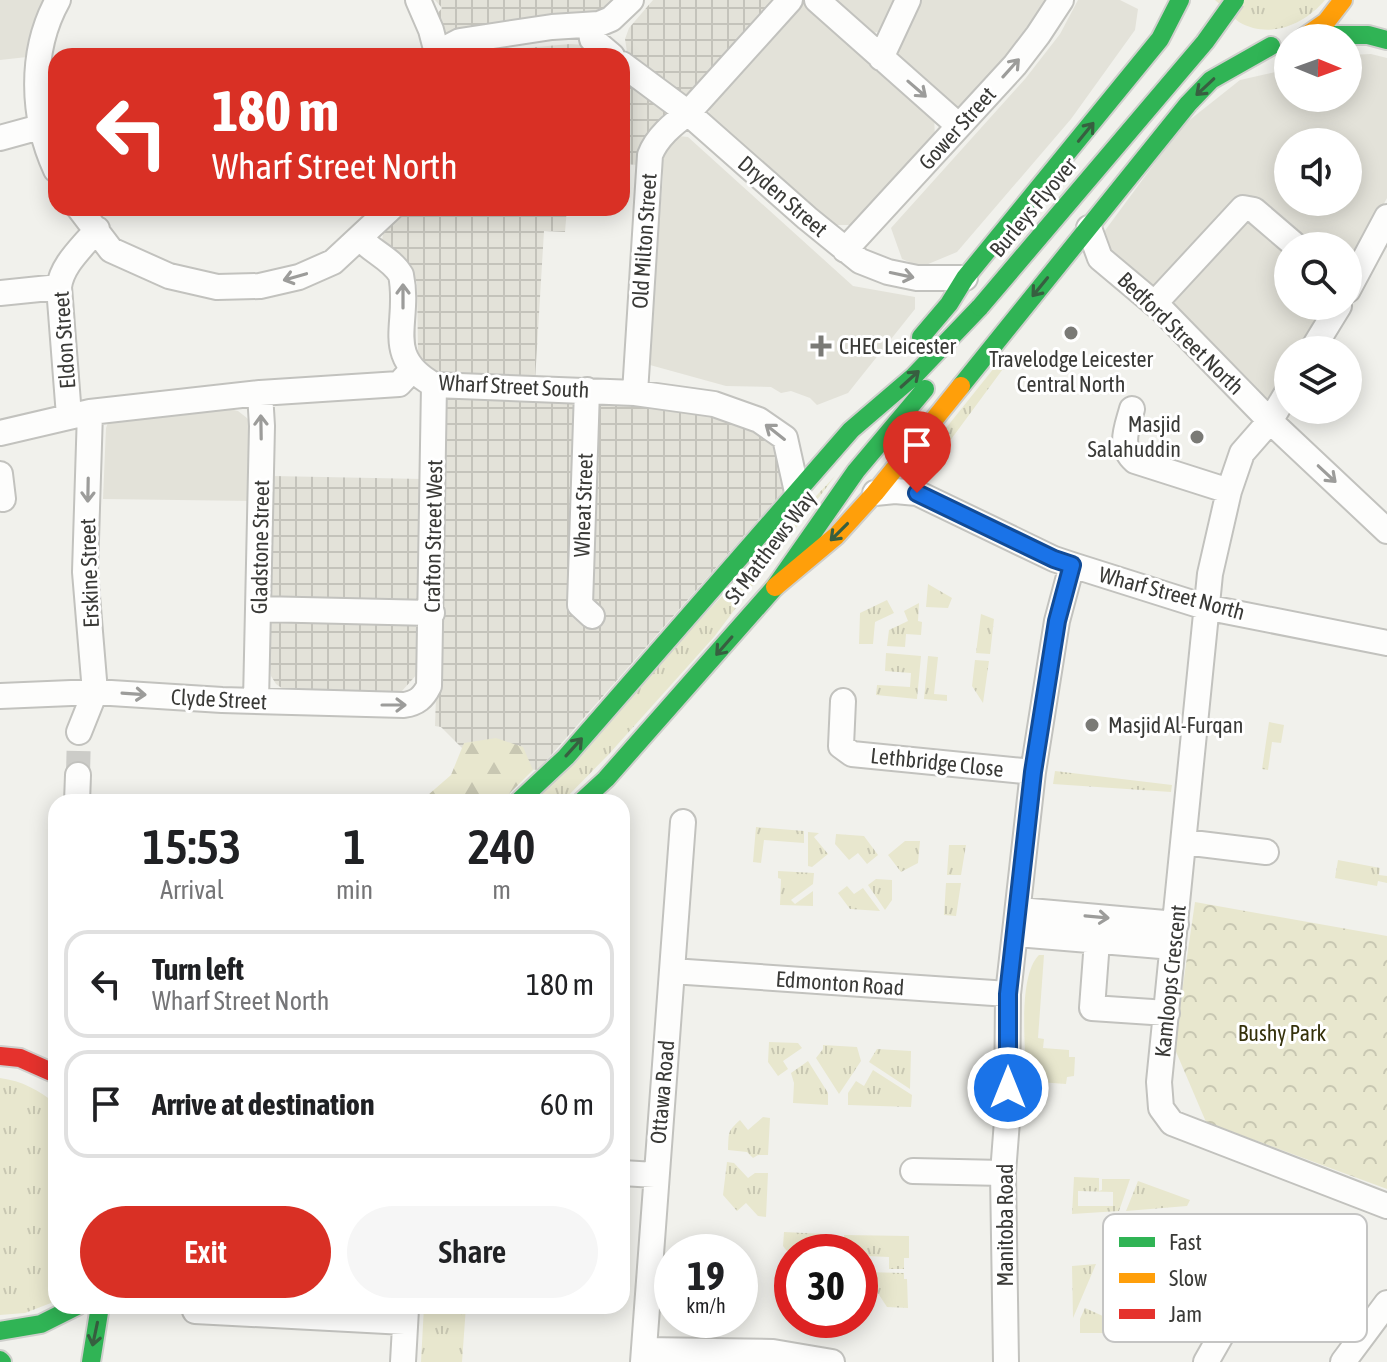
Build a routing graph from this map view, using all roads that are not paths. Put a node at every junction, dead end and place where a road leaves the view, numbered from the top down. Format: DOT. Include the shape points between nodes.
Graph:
graph roads {
  1 [pos="58,0"];
  2 [pos="418,0"];
  3 [pos="631,0"];
  4 [pos="790,0"];
  5 [pos="817,0"];
  6 [pos="908,0"];
  7 [pos="1061,0"];
  8 [pos="1235,0"];
  9 [pos="1343,0"];
  10 [pos="1194,4"];
  11 [pos="1323,24"];
  12 [pos="590,25"];
  13 [pos="1362,33"];
  14 [pos="1387,40"];
  15 [pos="1274,43"];
  16 [pos="1274,47"];
  17 [pos="435,48"];
  18 [pos="447,48"];
  19 [pos="603,48"];
  20 [pos="881,58"];
  21 [pos="630,70"];
  22 [pos="688,113"];
  23 [pos="959,126"];
  24 [pos="40,127"];
  25 [pos="0,138"];
  26 [pos="48,148"];
  27 [pos="86,216"];
  28 [pos="383,216"];
  29 [pos="1387,217"];
  30 [pos="1089,228"];
  31 [pos="97,229"];
  32 [pos="1280,232"];
  33 [pos="360,238"];
  34 [pos="845,250"];
  35 [pos="1362,262"];
  36 [pos="965,278"];
  37 [pos="59,287"];
  38 [pos="0,293"];
  39 [pos="1155,303"];
  40 [pos="980,307"];
  41 [pos="412,370"];
  42 [pos="434,385"];
  43 [pos="587,390"];
  44 [pos="260,393"];
  45 [pos="635,393"];
  46 [pos="1132,409"];
  47 [pos="79,414"];
  48 [pos="1274,414"];
  49 [pos="1270,421"];
  50 [pos="851,430"];
  51 [pos="0,433"];
  52 [pos="0,474"];
  53 [pos="1229,491"];
  54 [pos="797,492"];
  55 [pos="875,493"];
  56 [pos="3,499"];
  57 [pos="1387,531"];
  58 [pos="1072,565"];
  59 [pos="775,587"];
  60 [pos="1205,607"];
  61 [pos="259,609"];
  62 [pos="432,613"];
  63 [pos="592,616"];
  64 [pos="1387,643"];
  65 [pos="429,686"];
  66 [pos="95,692"];
  67 [pos="0,696"];
  68 [pos="256,701"];
  69 [pos="843,701"];
  70 [pos="79,732"];
  71 [pos="1033,772"];
  72 [pos="78,775"];
  73 [pos="77,794"];
  74 [pos="527,794"];
  75 [pos="589,794"];
  76 [pos="683,822"];
  77 [pos="1184,842"];
  78 [pos="1266,852"];
  79 [pos="1018,922"];
  80 [pos="1175,936"];
  81 [pos="1097,941"];
  82 [pos="672,971"];
  83 [pos="1008,994"];
  84 [pos="1167,1013"];
  85 [pos="0,1056"];
  86 [pos="48,1070"];
  87 [pos="913,1171"];
  88 [pos="630,1173"];
  89 [pos="1003,1173"];
  90 [pos="655,1175"];
  91 [pos="1387,1206"];
  92 [pos="1387,1303"];
  93 [pos="67,1314"];
  94 [pos="98,1314"];
  95 [pos="406,1314"];
  96 [pos="1367,1330"];
  97 [pos="0,1331"];
  98 [pos="1217,1342"];
  99 [pos="1358,1342"];
  100 [pos="643,1356"];
  101 [pos="91,1362"];
  102 [pos="403,1362"];
  103 [pos="832,1362"];
  104 [pos="1006,1362"];
  105 [pos="1206,1362"];
  106 [pos="1343,1362"];
  1 -- 24 [label="street" via="38,62"];
  2 -- 17 [label="street"];
  3 -- 12 [label="street" via="611,19"];
  4 -- 22 [label="street, Old Milton Street"];
  5 -- 20 [label="street"];
  6 -- 20 [label="street"];
  23 -- 7 [label="street, Gower Street, one-way" via="1031,45"];
  8 -- 40 [label="main road, Burleys Flyover, bridge"];
  9 -- 11 [label="main road"];
  10 -- 15 [label="main road" via="1233,36"];
  36 -- 10 [label="main road, one-way"];
  12 -- 18 [label="street" via="460,41"];
  12 -- 19 [label="street" via="592,39"];
  13 -- 14 [label="main road"];
  16 -- 30 [label="main road, one-way" via="1211,80"];
  20 -- 23 [label="street, one-way"];
  21 -- 22 [label="street, Dryden Street"];
  22 -- 34 [label="street, Dryden Street"];
  22 -- 45 [label="street, Old Milton Street" via="650,155"];
  23 -- 34 [label="street, Gower Street"];
  24 -- 25 [label="street"];
  24 -- 26 [label="street"];
  27 -- 31 [label="street"];
  28 -- 33 [label="street"];
  29 -- 35 [label="street"];
  30 -- 39 [label="street, Bedford Street North" via="1100,258"];
  30 -- 55 [label="main road, one-way"];
  33 -- 31 [label="street, one-way" via="333,262 299,277 260,286 217,287 169,276 127,258 111,250"];
  31 -- 37 [label="street, Eldon Street" via="66,266"];
  32 -- 39 [label="street" via="1254,210 1243,208"];
  41 -- 33 [label="street, one-way" via="403,353 401,275"];
  34 -- 36 [label="street, Dryden Street, one-way" via="888,272 927,280"];
  36 -- 50 [label="main road"];
  37 -- 38 [label="street"];
  37 -- 47 [label="street, Eldon Street"];
  39 -- 49 [label="street, Bedford Street North"];
  50 -- 40 [label="main road, Burleys Flyover, one-way" via="914,376"];
  40 -- 59 [label="main road, St Matthews Way" via="928,386 856,471"];
  41 -- 42 [label="street, Wharf Street South"];
  41 -- 44 [label="street, Wharf Street South" via="399,384"];
  42 -- 43 [label="street, Wharf Street South"];
  42 -- 62 [label="street, Crafton Street West"];
  43 -- 45 [label="street, Wharf Street South"];
  43 -- 63 [label="street, Wheat Street" via="580,605"];
  44 -- 47 [label="street, Wharf Street South"];
  61 -- 44 [label="street, Gladstone Street, one-way"];
  54 -- 45 [label="street, Wharf Street South, one-way" via="785,438 759,420 714,404"];
  46 -- 53 [label="street" via="1124,441 1135,461"];
  47 -- 51 [label="street, Wharf Street South"];
  47 -- 66 [label="street, Erskine Street, one-way"];
  48 -- 49 [label="street, Kamloops Crescent"];
  49 -- 53 [label="street, Kamloops Crescent" via="1242,453"];
  49 -- 57 [label="street, Bedford Street North, one-way"];
  50 -- 54 [label="main road, St Matthews Way"];
  52 -- 56 [label="street"];
  53 -- 60 [label="street, Kamloops Crescent"];
  74 -- 54 [label="main road, St Matthews Way, one-way" via="566,757"];
  55 -- 58 [label="street, Wharf Street North" via="917,493"];
  55 -- 59 [label="main road, one-way" via="836,536"];
  58 -- 60 [label="street, Wharf Street North"];
  58 -- 71 [label="street, Manitoba Road" via="1057,621"];
  59 -- 75 [label="main road, St Matthews Way, one-way"];
  60 -- 64 [label="street, Wharf Street North"];
  60 -- 77 [label="street, Kamloops Crescent"];
  61 -- 62 [label="street"];
  61 -- 68 [label="street, Gladstone Street"];
  62 -- 65 [label="street, Crafton Street West"];
  68 -- 65 [label="street, Clyde Street, one-way" via="404,705 415,703"];
  66 -- 67 [label="street, Clyde Street"];
  66 -- 68 [label="street, Clyde Street, one-way"];
  66 -- 70 [label="street, Erskine Street"];
  69 -- 71 [label="street, Lethbridge Close" via="841,746 852,754"];
  71 -- 79 [label="street, Manitoba Road"];
  72 -- 73 [label="street"];
  76 -- 82 [label="street, Ottawa Road"];
  77 -- 78 [label="street"];
  77 -- 80 [label="street, Kamloops Crescent"];
  79 -- 80 [label="street, one-way"];
  79 -- 81 [label="street"];
  79 -- 83 [label="street, Manitoba Road"];
  80 -- 81 [label="street"];
  80 -- 84 [label="street, Kamloops Crescent"];
  81 -- 84 [label="street" via="1092,1008"];
  82 -- 83 [label="street, Edmonton Road"];
  82 -- 90 [label="street, Ottawa Road"];
  83 -- 89 [label="street, Manitoba Road"];
  84 -- 91 [label="street, Kamloops Crescent" via="1159,1082 1161,1108 1172,1123"];
  85 -- 86 [label="main road"];
  87 -- 89 [label="street"];
  88 -- 90 [label="street"];
  89 -- 104 [label="street, Manitoba Road"];
  90 -- 100 [label="street, Ottawa Road"];
  92 -- 96 [label="street"];
  93 -- 97 [label="main road" via="25,1329"];
  94 -- 101 [label="main road, one-way"];
  95 -- 102 [label="street"];
  98 -- 105 [label="street"];
  99 -- 106 [label="street"];
  100 -- 103 [label="street" via="773,1352"];
}
